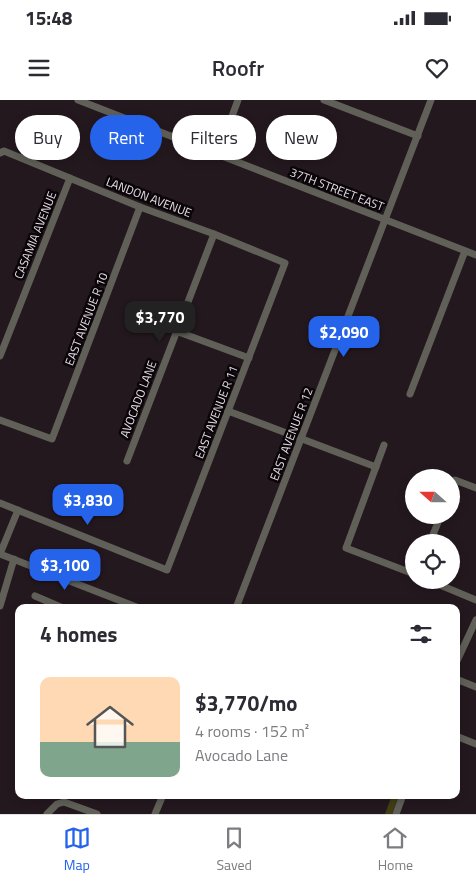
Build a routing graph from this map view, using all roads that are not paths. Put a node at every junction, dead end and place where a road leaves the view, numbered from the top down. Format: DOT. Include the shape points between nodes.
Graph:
graph roads {
  1 [pos="78,100"];
  2 [pos="238,100"];
  3 [pos="324,100"];
  4 [pos="431,100"];
  5 [pos="232,115"];
  6 [pos="172,136"];
  7 [pos="418,136"];
  8 [pos="2,152"];
  9 [pos="233,160"];
  10 [pos="70,178"];
  11 [pos="140,207"];
  12 [pos="385,220"];
  13 [pos="214,234"];
  14 [pos="465,251"];
  15 [pos="476,255"];
  16 [pos="285,263"];
  17 [pos="176,331"];
  18 [pos="0,354"];
  19 [pos="249,358"];
  20 [pos="410,394"];
  21 [pos="228,411"];
  22 [pos="0,420"];
  23 [pos="300,439"];
  24 [pos="384,445"];
  25 [pos="127,461"];
  26 [pos="376,467"];
  27 [pos="460,482"];
  28 [pos="476,488"];
  29 [pos="0,503"];
  30 [pos="18,510"];
  31 [pos="0,554"];
  32 [pos="14,559"];
  33 [pos="405,571"];
  34 [pos="450,589"];
  35 [pos="35,596"];
  36 [pos="476,600"];
  37 [pos="54,604"];
  38 [pos="121,604"];
  39 [pos="238,604"];
  40 [pos="0,606"];
  41 [pos="476,620"];
  42 [pos="460,654"];
  43 [pos="460,681"];
  44 [pos="476,687"];
  45 [pos="460,738"];
  46 [pos="476,744"];
  47 [pos="161,799"];
  48 [pos="402,799"];
  49 [pos="47,814"];
  50 [pos="97,814"];
  51 [pos="155,814"];
  52 [pos="396,814"];
  1 -- 6 [label="street, 37TH STREET EAST"];
  2 -- 5 [label="street"];
  3 -- 7 [label="street"];
  4 -- 7 [label="street, EAST AVENUE R 12"];
  7 -- 12 [label="street, EAST AVENUE R 12"];
  8 -- 10 [label="street, LANDON AVENUE"];
  9 -- 12 [label="street, 37TH STREET EAST"];
  10 -- 11 [label="street, LANDON AVENUE"];
  10 -- 18 [label="street, CASAMIA AVENUE"];
  11 -- 13 [label="street, LANDON AVENUE"];
  11 -- 22 [label="street, EAST AVENUE R 10" via="52,439"];
  12 -- 14 [label="street, 37TH STREET EAST"];
  12 -- 23 [label="street, EAST AVENUE R 12"];
  13 -- 16 [label="street, LANDON AVENUE"];
  13 -- 17 [label="street, AVOCADO LANE"];
  14 -- 15 [label="street, 37TH STREET EAST"];
  14 -- 20 [label="street"];
  16 -- 19 [label="street, EAST AVENUE R 11"];
  17 -- 19 [label="street"];
  17 -- 25 [label="street, AVOCADO LANE"];
  19 -- 21 [label="street, EAST AVENUE R 11"];
  21 -- 23 [label="street"];
  21 -- 30 [label="street, EAST AVENUE R 11" via="167,570"];
  23 -- 26 [label="street"];
  23 -- 39 [label="street, EAST AVENUE R 12"];
  24 -- 26 [label="street"];
  26 -- 33 [label="street" via="346,548"];
  27 -- 28 [label="street"];
  29 -- 30 [label="street"];
  30 -- 31 [label="street"];
  31 -- 32 [label="street"];
  32 -- 38 [label="street"];
  32 -- 40 [label="street"];
  34 -- 36 [label="street"];
  35 -- 37 [label="street"];
  41 -- 42 [label="street"];
  43 -- 44 [label="street"];
  45 -- 46 [label="street"];
  47 -- 51 [label="street"];
  48 -- 52 [label="street"];
  49 -- 50 [label="street" via="64,802"];
}
